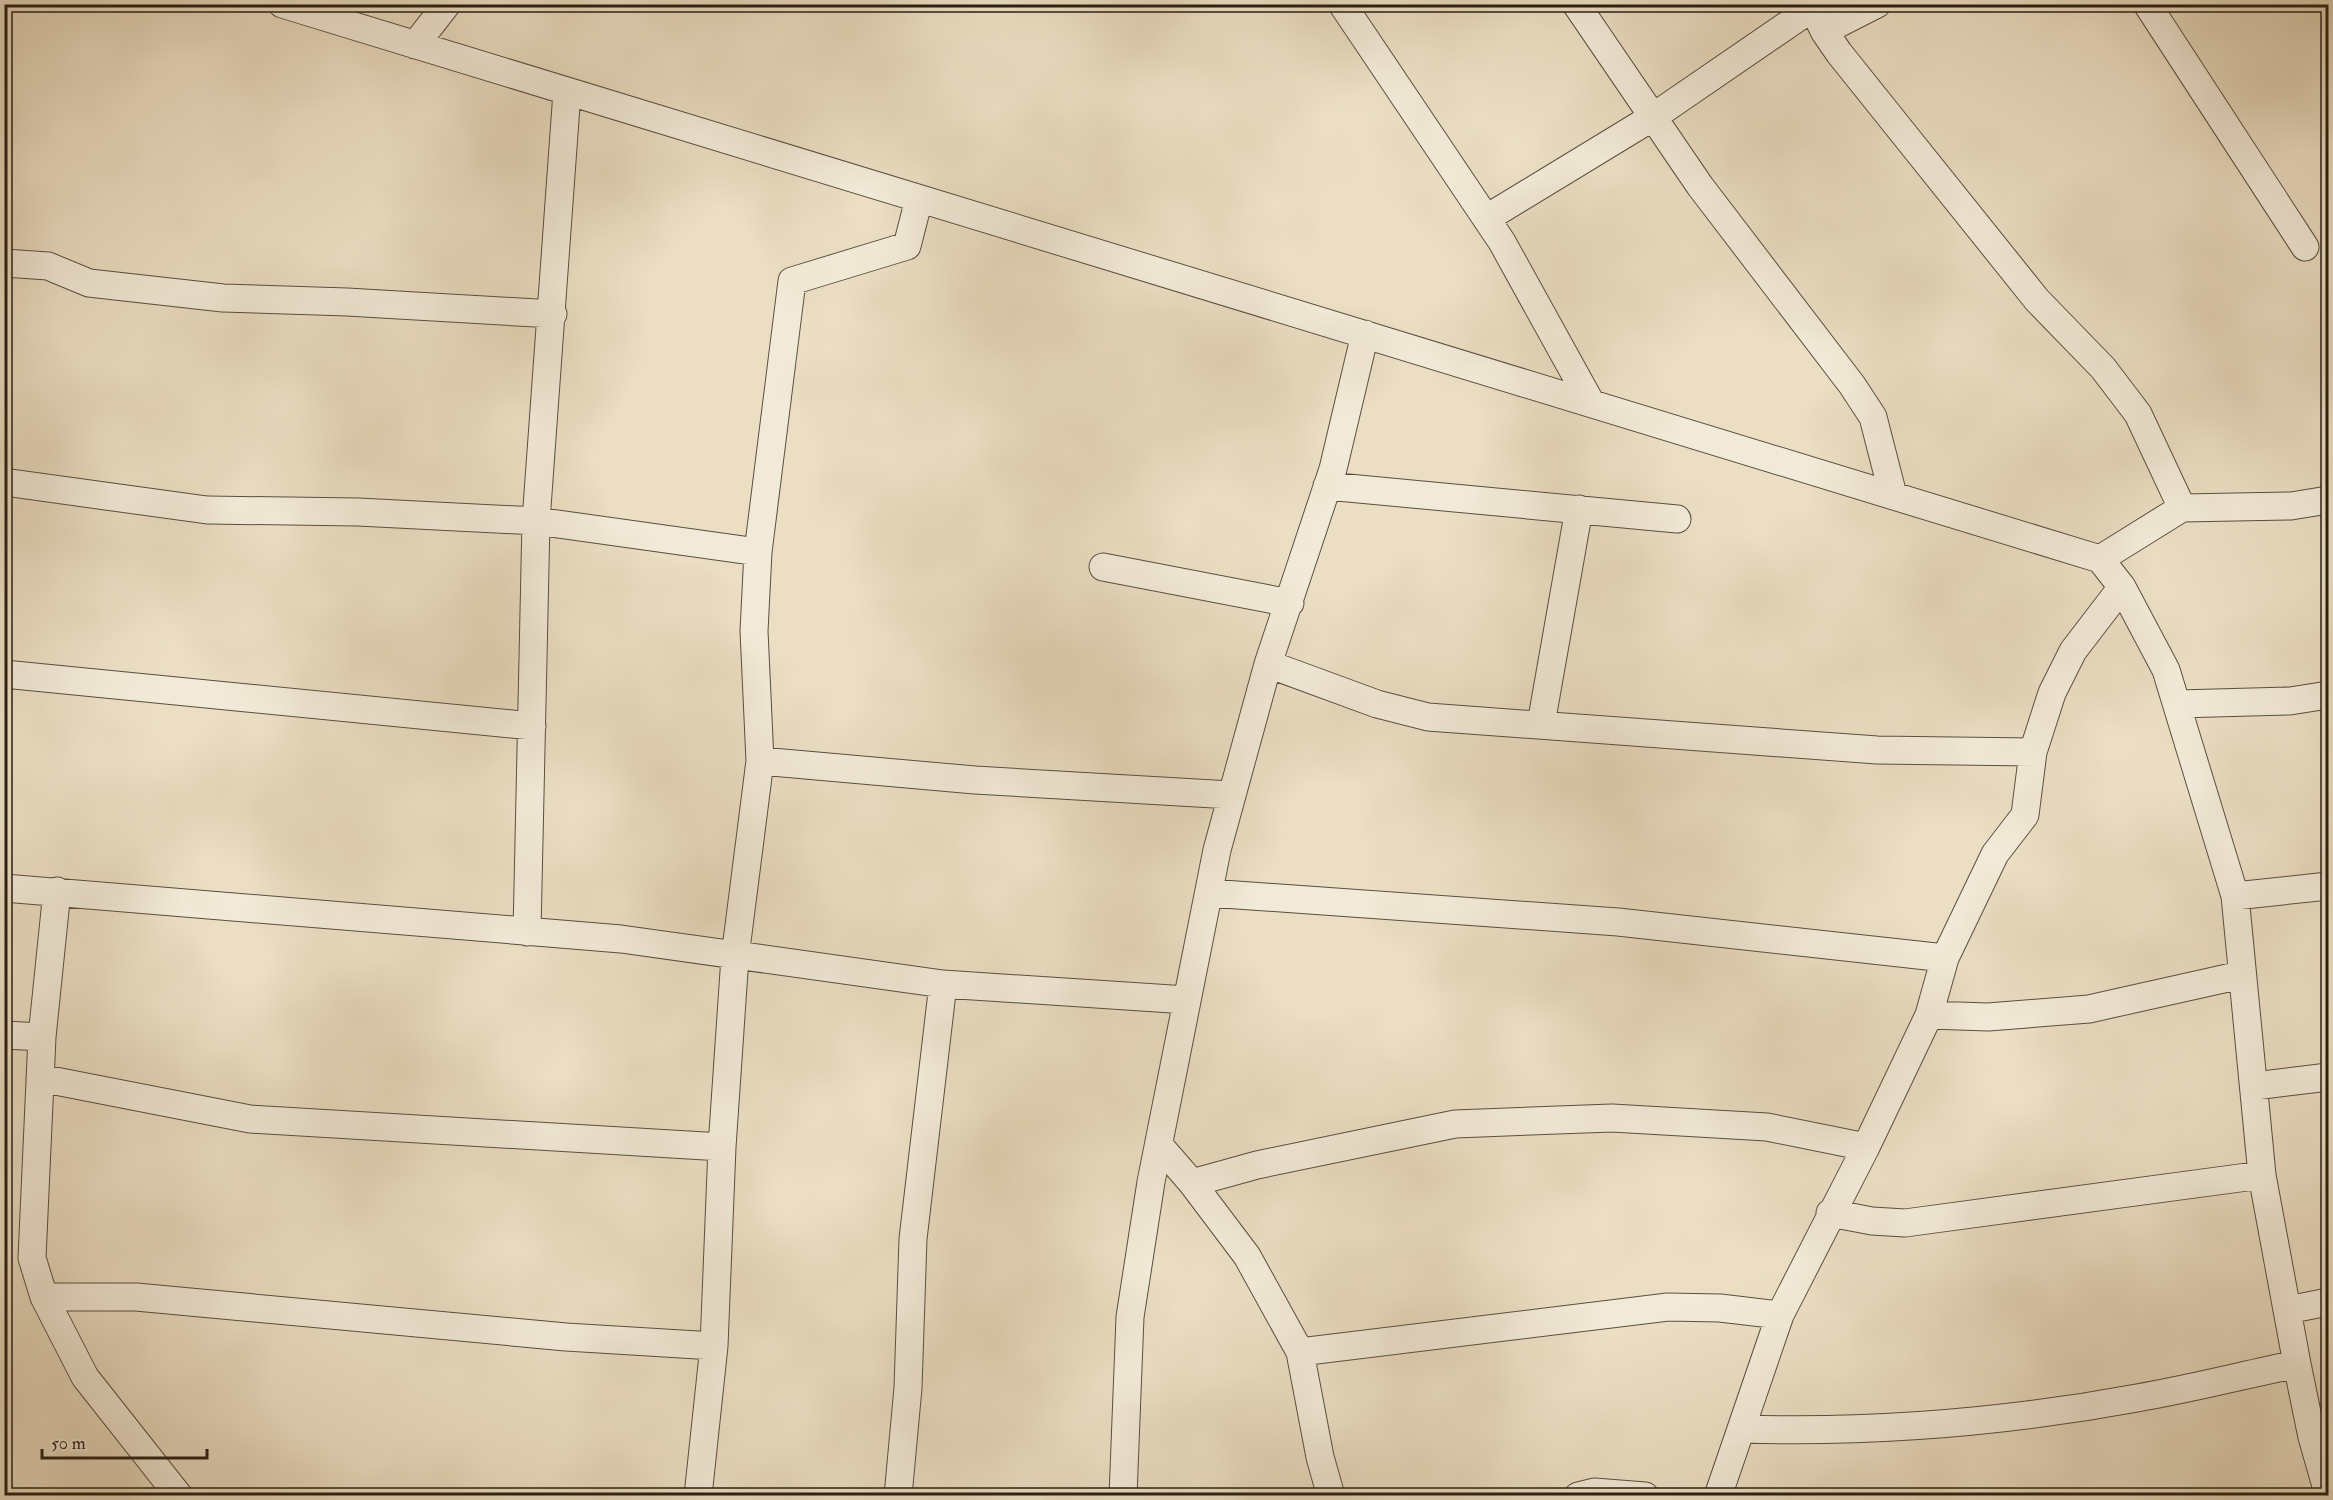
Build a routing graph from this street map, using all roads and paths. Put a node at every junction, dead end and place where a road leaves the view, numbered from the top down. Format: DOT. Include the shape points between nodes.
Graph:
graph roads {
  1 [pos="282,4"];
  2 [pos="447,4"];
  3 [pos="1342,4"];
  4 [pos="1576,4"];
  5 [pos="1877,4"];
  6 [pos="2147,4"];
  7 [pos="1816,14"];
  8 [pos="415,45"];
  9 [pos="567,92"];
  10 [pos="1653,117"];
  11 [pos="919,199"];
  12 [pos="1486,218"];
  13 [pos="2305,247"];
  14 [pos="4,263"];
  15 [pos="553,314"];
  16 [pos="1365,334"];
  17 [pos="1591,403"];
  18 [pos="4,482"];
  19 [pos="1327,486"];
  20 [pos="1893,495"];
  21 [pos="2328,500"];
  22 [pos="2182,508"];
  23 [pos="1579,509"];
  24 [pos="1677,519"];
  25 [pos="536,521"];
  26 [pos="758,552"];
  27 [pos="2100,559"];
  28 [pos="1103,567"];
  29 [pos="2122,587"];
  30 [pos="1290,603"];
  31 [pos="1268,664"];
  32 [pos="4,674"];
  33 [pos="2328,695"];
  34 [pos="2178,704"];
  35 [pos="1541,724"];
  36 [pos="532,726"];
  37 [pos="2033,752"];
  38 [pos="760,761"];
  39 [pos="1231,795"];
  40 [pos="2328,886"];
  41 [pos="4,888"];
  42 [pos="57,891"];
  43 [pos="1209,893"];
  44 [pos="2235,896"];
  45 [pos="527,932"];
  46 [pos="735,957"];
  47 [pos="1945,958"];
  48 [pos="2241,975"];
  49 [pos="943,984"];
  50 [pos="1187,1000"];
  51 [pos="1929,1015"];
  52 [pos="4,1035"];
  53 [pos="42,1038"];
  54 [pos="2328,1077"];
  55 [pos="40,1078"];
  56 [pos="2255,1086"];
  57 [pos="1159,1145"];
  58 [pos="722,1147"];
  59 [pos="1866,1147"];
  60 [pos="2262,1175"];
  61 [pos="1192,1183"];
  62 [pos="1830,1213"];
  63 [pos="44,1297"];
  64 [pos="2328,1302"];
  65 [pos="2287,1310"];
  66 [pos="1780,1315"];
  67 [pos="714,1346"];
  68 [pos="1300,1352"];
  69 [pos="2297,1364"];
  70 [pos="1742,1429"];
  71 [pos="2328,1493"];
  72 [pos="179,1496"];
  73 [pos="698,1496"];
  74 [pos="898,1496"];
  75 [pos="1123,1496"];
  76 [pos="1331,1496"];
  77 [pos="1578,1496"];
  78 [pos="1645,1496"];
  79 [pos="1718,1496"];
  1 -- 8 [label="street"];
  2 -- 8 [label="street"];
  3 -- 12 [label="street"];
  4 -- 10 [label="street"];
  5 -- 7 [label="street"];
  6 -- 13 [label="street"];
  7 -- 10 [label="street"];
  7 -- 22 [label="street" via="2037,300 2110,377 2138,414"];
  8 -- 9 [label="street"];
  9 -- 11 [label="street"];
  9 -- 15 [label="street"];
  10 -- 12 [label="street"];
  10 -- 20 [label="street" via="1873,417"];
  11 -- 16 [label="street"];
  11 -- 26 [label="street" via="907,246 792,281"];
  12 -- 17 [label="street"];
  14 -- 15 [label="street" via="48,266 89,283 223,298"];
  15 -- 25 [label="street"];
  16 -- 17 [label="street"];
  16 -- 19 [label="street"];
  17 -- 20 [label="street"];
  18 -- 25 [label="street" via="207,510 358,512"];
  19 -- 23 [label="street"];
  19 -- 30 [label="street"];
  20 -- 27 [label="street"];
  21 -- 22 [label="street" via="2291,506"];
  22 -- 27 [label="street"];
  23 -- 24 [label="street"];
  23 -- 35 [label="street"];
  25 -- 26 [label="street"];
  25 -- 36 [label="street"];
  26 -- 38 [label="street" via="754,631"];
  27 -- 29 [label="street"];
  28 -- 30 [label="street"];
  29 -- 34 [label="street" via="2166,670"];
  29 -- 37 [label="street" via="2073,651 2052,693"];
  30 -- 31 [label="street"];
  31 -- 35 [label="street" via="1377,704 1428,717"];
  31 -- 39 [label="street"];
  32 -- 36 [label="street"];
  33 -- 34 [label="street" via="2290,701"];
  34 -- 44 [label="street"];
  35 -- 37 [label="street" via="1877,750"];
  36 -- 45 [label="street"];
  37 -- 47 [label="street" via="2025,815 1995,854"];
  38 -- 39 [label="street" via="975,780"];
  38 -- 46 [label="street"];
  39 -- 43 [label="street"];
  40 -- 44 [label="street"];
  41 -- 42 [label="street"];
  42 -- 45 [label="street"];
  42 -- 53 [label="street"];
  43 -- 47 [label="street" via="1618,922"];
  43 -- 50 [label="street"];
  44 -- 48 [label="street"];
  45 -- 46 [label="street" via="621,939"];
  46 -- 49 [label="street"];
  46 -- 58 [label="street"];
  47 -- 51 [label="street"];
  48 -- 51 [label="street" via="2090,1009 1988,1017"];
  48 -- 56 [label="street"];
  49 -- 50 [label="street"];
  49 -- 74 [label="street" via="913,1239 909,1388"];
  50 -- 57 [label="street"];
  51 -- 59 [label="street"];
  52 -- 53 [label="street"];
  53 -- 55 [label="street"];
  54 -- 56 [label="street"];
  55 -- 58 [label="street" via="250,1119"];
  55 -- 63 [label="street" via="32,1258"];
  56 -- 60 [label="street"];
  57 -- 61 [label="street"];
  57 -- 75 [label="street" via="1130,1317"];
  58 -- 67 [label="street"];
  59 -- 61 [label="street" via="1767,1127 1624,1118 1455,1124 1257,1165"];
  59 -- 62 [label="street"];
  60 -- 62 [label="street" via="1905,1223"];
  60 -- 65 [label="street"];
  61 -- 68 [label="street" via="1247,1256"];
  62 -- 66 [label="street"];
  63 -- 67 [label="street" via="136,1296"];
  63 -- 72 [label="street" via="85,1377"];
  64 -- 65 [label="street"];
  65 -- 69 [label="street"];
  66 -- 68 [label="street" via="1668,1307"];
  66 -- 70 [label="street"];
  67 -- 73 [label="street"];
  68 -- 76 [label="street"];
  69 -- 70 [label="street" via="2136,1398 1989,1419 1827,1432"];
  69 -- 71 [label="street"];
  70 -- 79 [label="street"];
  77 -- 78 [label="street" via="1594,1492"];
}
